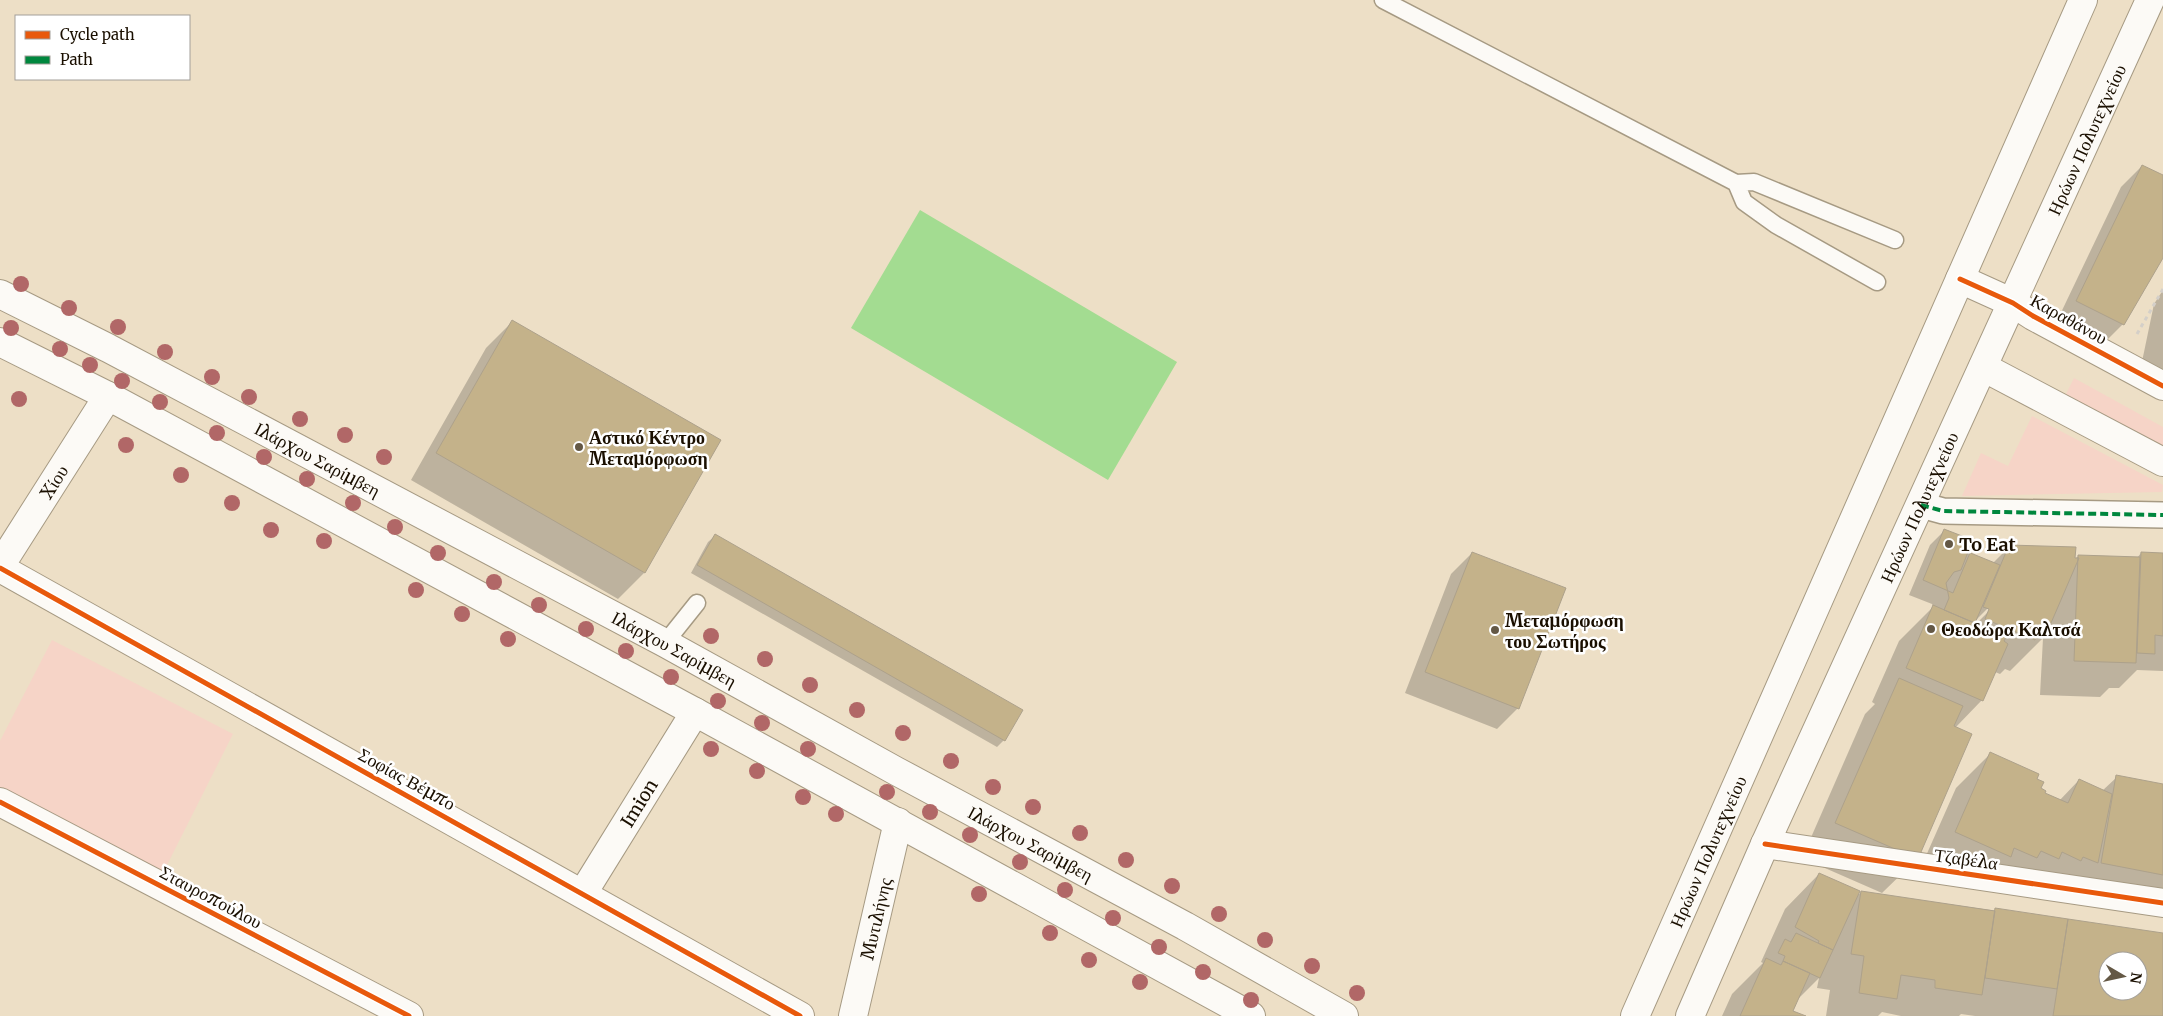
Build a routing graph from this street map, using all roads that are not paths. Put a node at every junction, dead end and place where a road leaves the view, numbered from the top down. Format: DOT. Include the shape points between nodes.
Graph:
graph roads {
  1 [pos="1383,0"];
  2 [pos="2083,0"];
  3 [pos="2150,0"];
  4 [pos="1736,183"];
  5 [pos="1895,240"];
  6 [pos="1960,279"];
  7 [pos="1877,282"];
  8 [pos="0,294"];
  9 [pos="2013,303"];
  10 [pos="0,342"];
  11 [pos="1983,367"];
  12 [pos="2163,386"];
  13 [pos="108,396"];
  14 [pos="2163,462"];
  15 [pos="1920,505"];
  16 [pos="2163,515"];
  17 [pos="0,567"];
  18 [pos="697,603"];
  19 [pos="665,643"];
  20 [pos="695,712"];
  21 [pos="0,802"];
  22 [pos="898,822"];
  23 [pos="1765,844"];
  24 [pos="583,893"];
  25 [pos="2163,903"];
  26 [pos="409,1016"];
  27 [pos="800,1016"];
  28 [pos="853,1016"];
  29 [pos="1251,1016"];
  30 [pos="1344,1016"];
  31 [pos="1635,1016"];
  32 [pos="1690,1016"];
  1 -- 4 [label="lane"];
  2 -- 6 [label="main road, Ηρώων Πολυτεχνείου"];
  3 -- 9 [label="main road, Ηρώων Πολυτεχνείου"];
  4 -- 5 [label="lane" via="1754,182"];
  4 -- 7 [label="lane" via="1744,202 1776,225"];
  6 -- 9 [label="main road, Καραθάνου"];
  6 -- 31 [label="main road, Ηρώων Πολυτεχνείου"];
  8 -- 19 [label="main road, Ιλάρχου Σαρίμβεη"];
  9 -- 11 [label="main road, Ηρώων Πολυτεχνείου"];
  9 -- 12 [label="main road, Καραθάνου"];
  10 -- 13 [label="main road"];
  11 -- 14 [label="main road"];
  11 -- 15 [label="main road, Ηρώων Πολυτεχνείου"];
  13 -- 17 [label="main road, Χίου"];
  13 -- 20 [label="main road"];
  15 -- 16 [label="street" via="1943,511"];
  15 -- 23 [label="main road, Ηρώων Πολυτεχνείου"];
  17 -- 24 [label="main road, Σοφίας Βέμπο"];
  18 -- 19 [label="lane"];
  19 -- 30 [label="main road, Ιλάρχου Σαρίμβεη"];
  20 -- 22 [label="main road"];
  20 -- 24 [label="main road, Imion"];
  21 -- 26 [label="main road, Σταυροπούλου"];
  22 -- 28 [label="main road, Μυτιλήνης"];
  22 -- 29 [label="main road"];
  23 -- 25 [label="main road, Τζαβέλα"];
  23 -- 32 [label="main road, Ηρώων Πολυτεχνείου"];
  24 -- 27 [label="main road, Σοφίας Βέμπο"];
}
